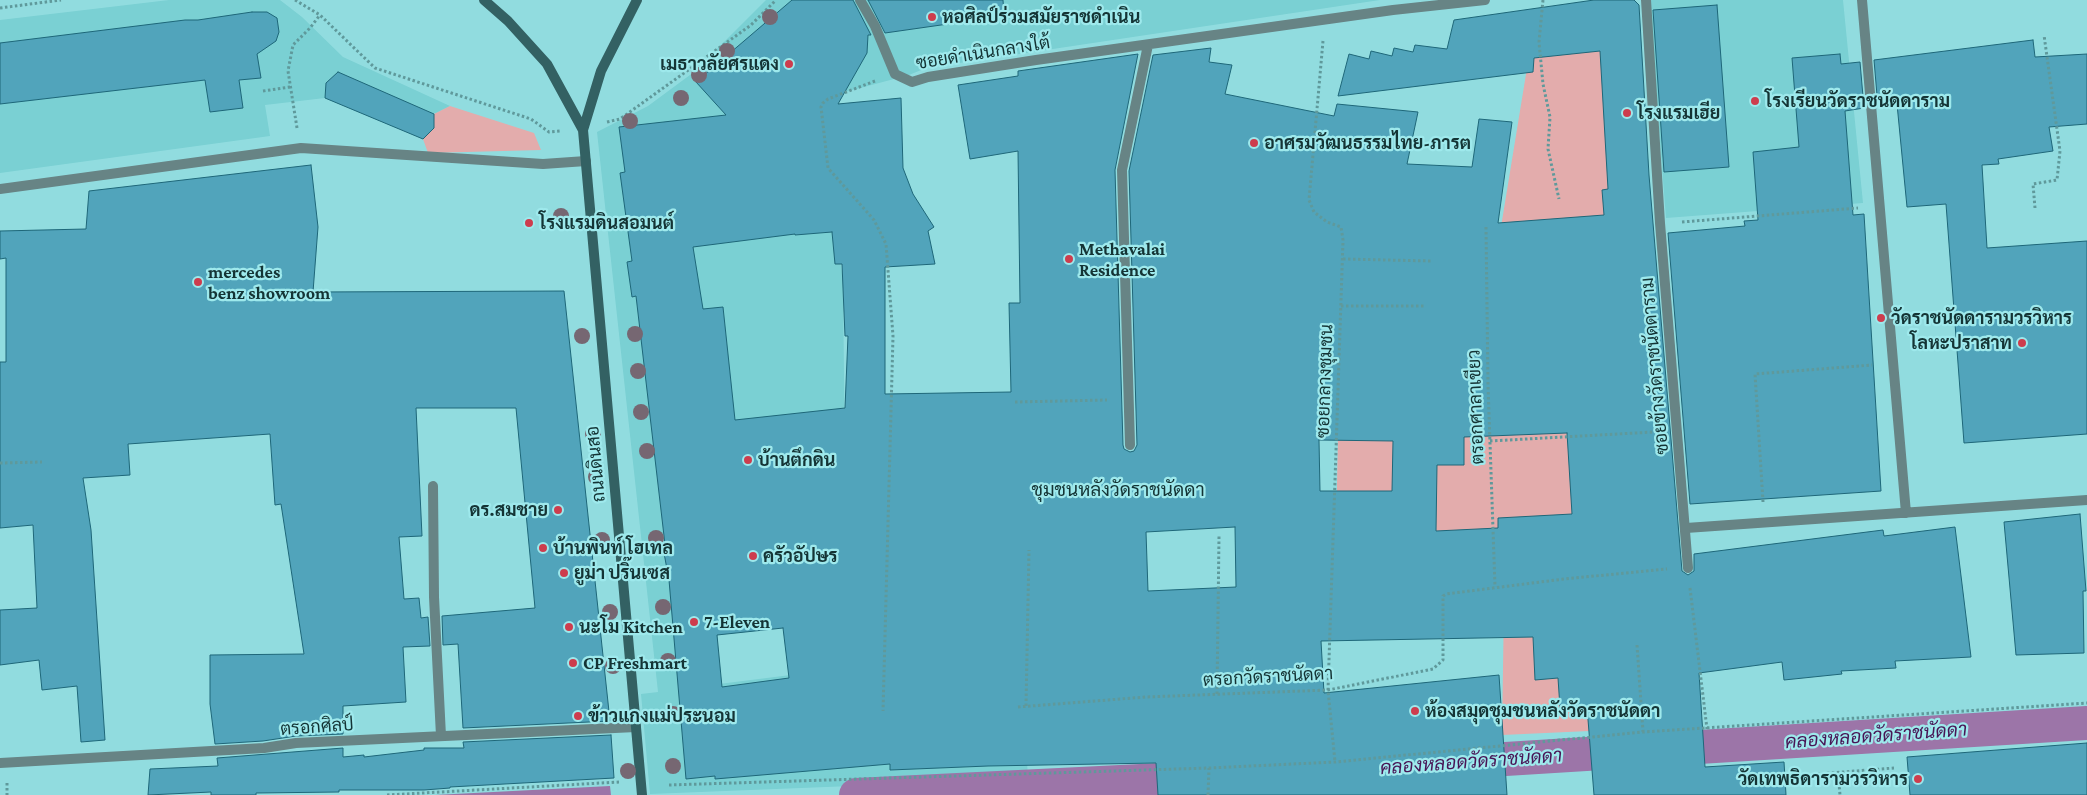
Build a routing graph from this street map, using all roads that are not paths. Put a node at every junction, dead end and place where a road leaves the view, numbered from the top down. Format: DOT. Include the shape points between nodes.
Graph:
graph roads {
  1 [pos="484,0"];
  2 [pos="637,0"];
  3 [pos="860,0"];
  4 [pos="1484,0"];
  5 [pos="1646,0"];
  6 [pos="1862,0"];
  7 [pos="1392,5"];
  8 [pos="1148,45"];
  9 [pos="583,130"];
  10 [pos="586,161"];
  11 [pos="0,189"];
  12 [pos="1130,446"];
  13 [pos="433,486"];
  14 [pos="2087,500"];
  15 [pos="1906,513"];
  16 [pos="1686,528"];
  17 [pos="1688,568"];
  18 [pos="636,727"];
  19 [pos="441,736"];
  20 [pos="0,763"];
  21 [pos="642,792"];
  1 -- 9 [label="main road, ถนนดินสอ" via="547,64"];
  2 -- 9 [label="main road, ถนนดินสอ" via="601,71"];
  3 -- 8 [label="street, ซอยดำเนินกลางใต้" via="895,74 912,82"];
  4 -- 7 [label="street, ซอยดำเนินกลางใต้"];
  5 -- 16 [label="street, ซอยข้างวัดราชนัดดาราม" via="1660,223"];
  6 -- 15 [label="street"];
  7 -- 8 [label="street, ซอยดำเนินกลางใต้" via="1325,20"];
  8 -- 12 [label="street" via="1122,170"];
  9 -- 10 [label="main road, ถนนดินสอ"];
  10 -- 11 [label="street" via="543,164 301,148"];
  10 -- 18 [label="main road, ถนนดินสอ"];
  13 -- 19 [label="street" via="434,597"];
  14 -- 15 [label="street"];
  15 -- 16 [label="street"];
  16 -- 17 [label="street, ซอยข้างวัดราชนัดดาราม"];
  18 -- 19 [label="street, ตรอกศิลป์"];
  18 -- 21 [label="main road, ถนนดินสอ"];
  19 -- 20 [label="street, ตรอกศิลป์"];
}
